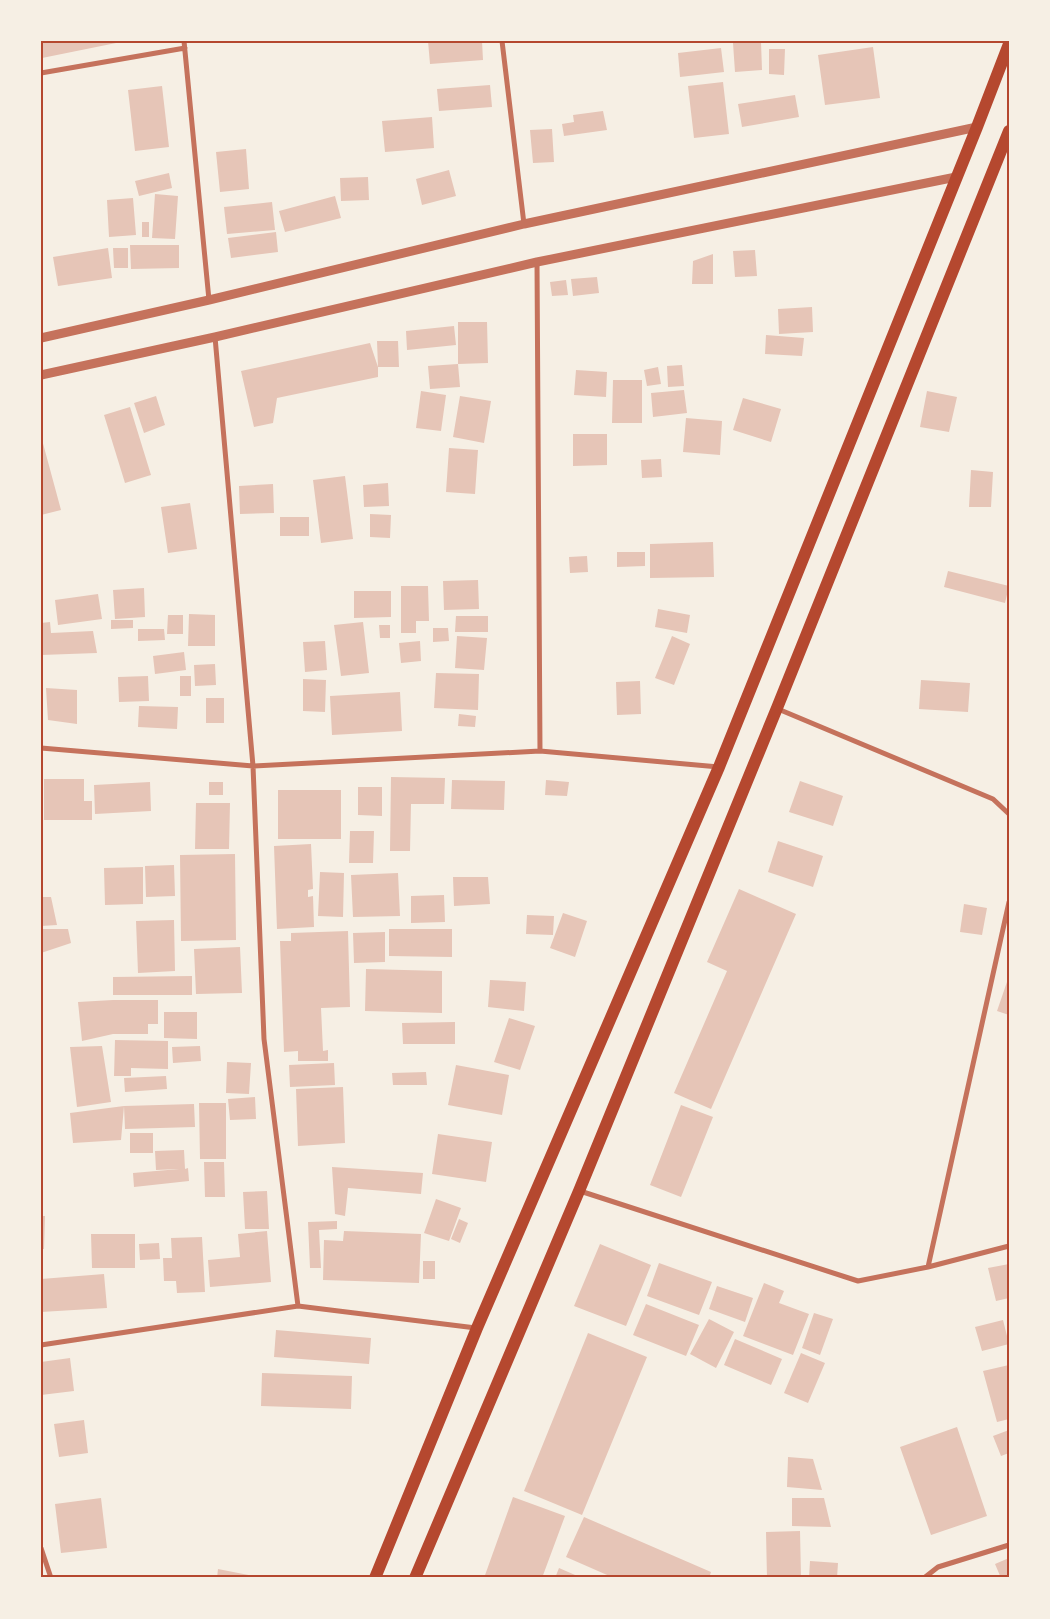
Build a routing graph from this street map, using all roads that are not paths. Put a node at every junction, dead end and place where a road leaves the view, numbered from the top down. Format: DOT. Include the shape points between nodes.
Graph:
graph roads {
  1 [pos="184,41"];
  2 [pos="502,41"];
  3 [pos="1009,44"];
  4 [pos="185,48"];
  5 [pos="41,73"];
  6 [pos="978,127"];
  7 [pos="1009,130"];
  8 [pos="956,177"];
  9 [pos="524,224"];
  10 [pos="537,262"];
  11 [pos="209,300"];
  12 [pos="215,337"];
  13 [pos="41,338"];
  14 [pos="41,375"];
  15 [pos="777,708"];
  16 [pos="41,748"];
  17 [pos="540,751"];
  18 [pos="253,766"];
  19 [pos="719,767"];
  20 [pos="1009,814"];
  21 [pos="1009,902"];
  22 [pos="579,1190"];
  23 [pos="1009,1246"];
  24 [pos="928,1266"];
  25 [pos="298,1306"];
  26 [pos="477,1328"];
  27 [pos="41,1345"];
  28 [pos="1009,1545"];
  29 [pos="41,1548"];
  30 [pos="51,1578"];
  31 [pos="375,1578"];
  32 [pos="415,1578"];
  33 [pos="924,1578"];
  1 -- 4 [label="street"];
  2 -- 9 [label="street"];
  3 -- 6 [label="main road"];
  4 -- 5 [label="street"];
  4 -- 11 [label="street"];
  6 -- 8 [label="main road"];
  6 -- 9 [label="street"];
  7 -- 15 [label="main road"];
  8 -- 10 [label="street"];
  8 -- 19 [label="main road"];
  9 -- 11 [label="street"];
  10 -- 12 [label="street"];
  10 -- 17 [label="street"];
  11 -- 13 [label="street"];
  12 -- 14 [label="street"];
  12 -- 18 [label="street"];
  15 -- 20 [label="street" via="993,799"];
  15 -- 22 [label="main road"];
  16 -- 18 [label="street"];
  17 -- 18 [label="street"];
  17 -- 19 [label="street"];
  18 -- 25 [label="street" via="264,1039"];
  19 -- 26 [label="main road"];
  21 -- 24 [label="street"];
  22 -- 24 [label="street" via="858,1281"];
  22 -- 32 [label="main road"];
  23 -- 24 [label="street"];
  25 -- 26 [label="street"];
  25 -- 27 [label="street"];
  26 -- 31 [label="main road"];
  28 -- 33 [label="street" via="938,1567"];
  29 -- 30 [label="street"];
}
